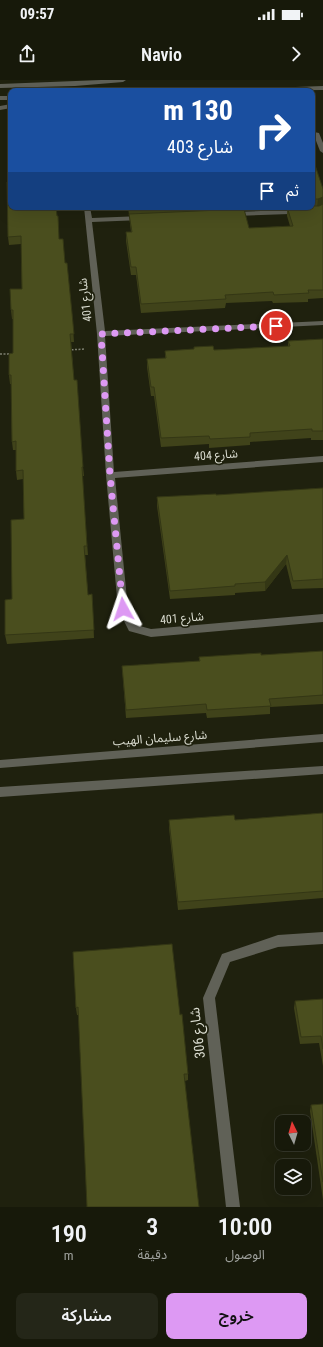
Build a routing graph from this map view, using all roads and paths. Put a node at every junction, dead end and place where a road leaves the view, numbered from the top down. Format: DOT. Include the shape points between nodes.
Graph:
graph roads {
  1 [pos="123,80"];
  2 [pos="0,86"];
  3 [pos="317,133"];
  4 [pos="323,151"];
  5 [pos="323,209"];
  6 [pos="87,210"];
  7 [pos="223,215"];
  8 [pos="152,217"];
  9 [pos="88,220"];
  10 [pos="323,323"];
  11 [pos="101,334"];
  12 [pos="102,348"];
  13 [pos="63,350"];
  14 [pos="16,353"];
  15 [pos="0,354"];
  16 [pos="323,459"];
  17 [pos="110,475"];
  18 [pos="323,618"];
  19 [pos="323,738"];
  20 [pos="0,764"];
  21 [pos="323,770"];
  22 [pos="0,792"];
  23 [pos="323,938"];
  24 [pos="233,1207"];
  1 -- 2 [label="street"];
  3 -- 4 [label="street"];
  5 -- 7 [label="street"];
  6 -- 9 [label="street, شارع 401"];
  8 -- 9 [label="street"];
  9 -- 11 [label="street, شارع 401"];
  10 -- 11 [label="street"];
  11 -- 12 [label="street, شارع 401"];
  12 -- 13 [label="path"];
  12 -- 17 [label="street, شارع 401"];
  14 -- 15 [label="path"];
  16 -- 17 [label="street, شارع 404"];
  17 -- 18 [label="street, شارع 401" via="123,609 132,628 151,633"];
  19 -- 20 [label="street, شارع سليمان الهيب"];
  21 -- 22 [label="street"];
  23 -- 24 [label="street, شارع 306" via="278,941 226,958 209,998"];
}
